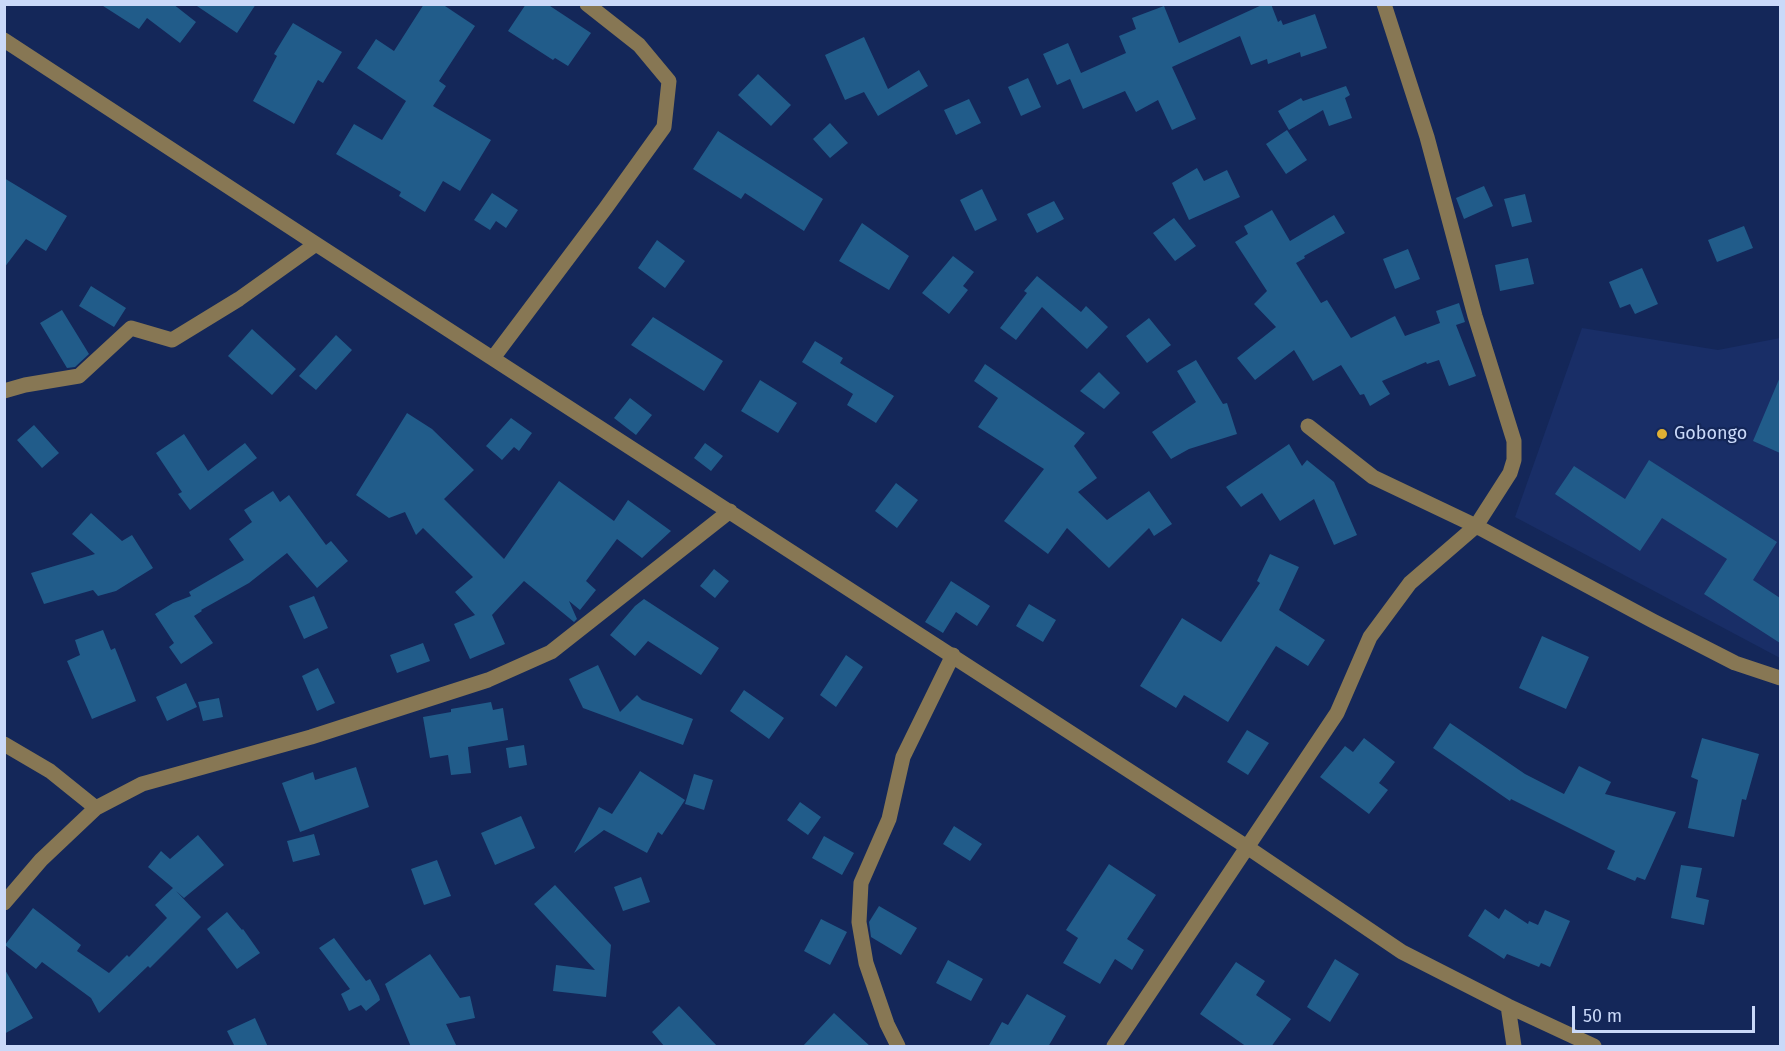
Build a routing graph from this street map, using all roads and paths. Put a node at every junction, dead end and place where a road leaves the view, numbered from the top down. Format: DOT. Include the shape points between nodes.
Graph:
graph roads {
  1 [pos="587,4"];
  2 [pos="1384,4"];
  3 [pos="4,40"];
  4 [pos="316,244"];
  5 [pos="493,358"];
  6 [pos="4,391"];
  7 [pos="1308,426"];
  8 [pos="730,511"];
  9 [pos="1476,526"];
  10 [pos="953,655"];
  11 [pos="1780,678"];
  12 [pos="4,744"];
  13 [pos="96,808"];
  14 [pos="1247,847"];
  15 [pos="4,903"];
  16 [pos="1509,1006"];
  17 [pos="898,1047"];
  18 [pos="1114,1047"];
  19 [pos="1514,1047"];
  20 [pos="1594,1047"];
  1 -- 5 [label="street" via="639,45 669,81 663,127"];
  2 -- 9 [label="street" via="1427,137 1475,316 1514,441 1510,473"];
  3 -- 4 [label="street"];
  4 -- 5 [label="street"];
  4 -- 6 [label="street" via="239,299 172,340 131,328 79,376"];
  5 -- 8 [label="street"];
  7 -- 9 [label="street" via="1373,477"];
  8 -- 10 [label="street"];
  8 -- 13 [label="street" via="551,652 488,680 311,737 142,784"];
  9 -- 11 [label="street" via="1725,657"];
  9 -- 14 [label="street" via="1410,583 1370,637 1337,713"];
  10 -- 14 [label="street"];
  10 -- 17 [label="street" via="903,756 889,819 861,883 859,922 866,963"];
  12 -- 13 [label="street" via="50,771"];
  13 -- 15 [label="street" via="41,860"];
  14 -- 16 [label="street" via="1402,952"];
  14 -- 18 [label="street"];
  16 -- 19 [label="street"];
  16 -- 20 [label="street"];
}
